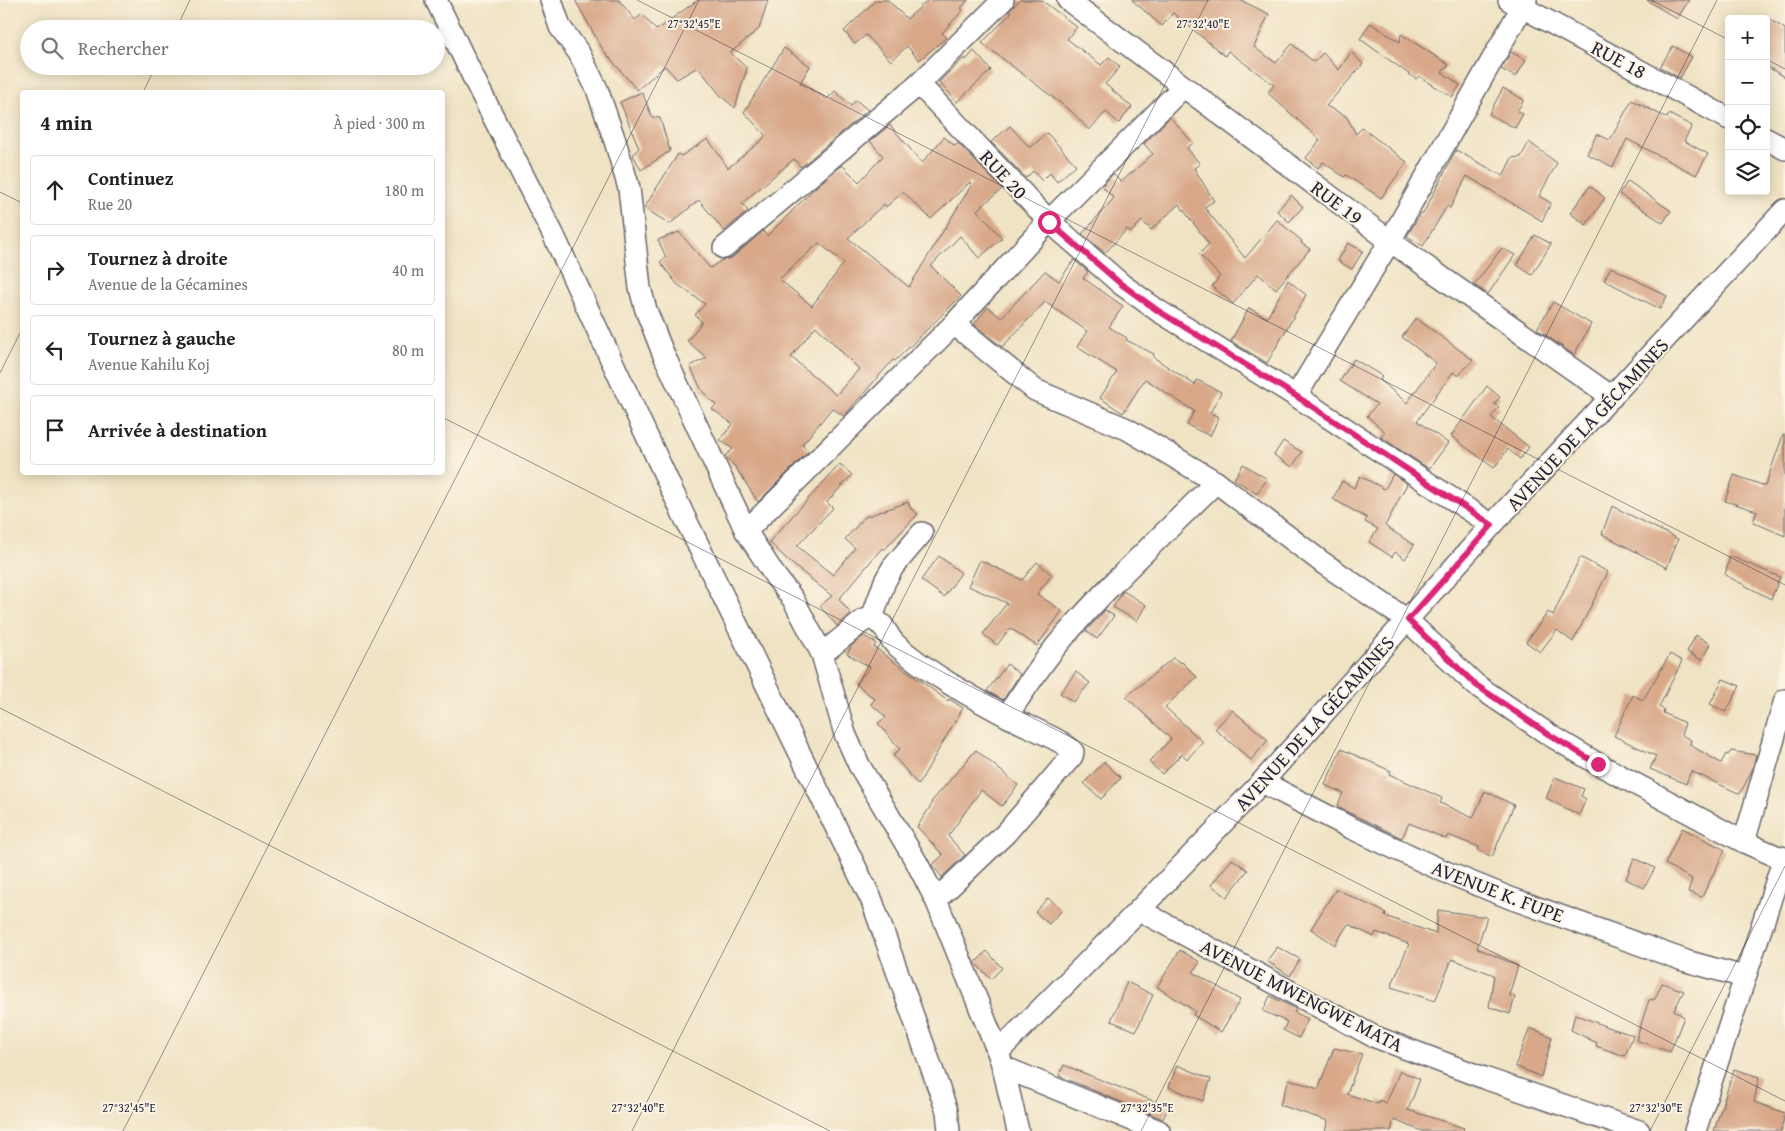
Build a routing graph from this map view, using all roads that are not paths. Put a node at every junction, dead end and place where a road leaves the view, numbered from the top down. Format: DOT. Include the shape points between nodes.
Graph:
graph roads {
  1 [pos="436,0"];
  2 [pos="551,0"];
  3 [pos="1003,0"];
  4 [pos="1068,0"];
  5 [pos="1519,2"];
  6 [pos="919,84"];
  7 [pos="1183,88"];
  8 [pos="1725,117"];
  9 [pos="1770,141"];
  10 [pos="1785,149"];
  11 [pos="1785,210"];
  12 [pos="1049,222"];
  13 [pos="1390,241"];
  14 [pos="724,248"];
  15 [pos="954,324"];
  16 [pos="1296,396"];
  17 [pos="1612,397"];
  18 [pos="1216,482"];
  19 [pos="1492,525"];
  20 [pos="746,530"];
  21 [pos="922,533"];
  22 [pos="872,618"];
  23 [pos="1408,620"];
  24 [pos="822,654"];
  25 [pos="1785,700"];
  26 [pos="1007,716"];
  27 [pos="1262,782"];
  28 [pos="1744,842"];
  29 [pos="1784,858"];
  30 [pos="936,900"];
  31 [pos="1139,910"];
  32 [pos="1744,977"];
  33 [pos="1001,1060"];
  34 [pos="949,1131"];
  35 [pos="1018,1131"];
  36 [pos="1159,1131"];
  37 [pos="1639,1131"];
  38 [pos="1695,1131"];
  1 -- 34 [label="street" via="553,234 683,514 872,901 947,1111"];
  2 -- 20 [label="street" via="560,27 579,53 597,89 615,141 629,188 636,261 646,310"];
  3 -- 6 [label="street"];
  4 -- 7 [label="street, RUE 19"];
  5 -- 8 [label="street, RUE 18"];
  5 -- 13 [label="street"];
  6 -- 12 [label="street, RUE 20"];
  6 -- 14 [label="street"];
  7 -- 12 [label="street"];
  7 -- 13 [label="street, RUE 19"];
  9 -- 10 [label="street"];
  11 -- 17 [label="street, AVENUE DE LA GÉCAMINES"];
  12 -- 15 [label="street"];
  12 -- 16 [label="street, RUE 20" via="1121,284 1157,310"];
  13 -- 16 [label="street"];
  13 -- 17 [label="street, RUE 19"];
  15 -- 18 [label="street" via="1035,390 1127,429"];
  15 -- 20 [label="street"];
  16 -- 19 [label="street, RUE 20"];
  17 -- 19 [label="street, AVENUE DE LA GÉCAMINES"];
  18 -- 23 [label="street" via="1323,563"];
  18 -- 26 [label="street" via="1063,638"];
  19 -- 23 [label="street, AVENUE DE LA GÉCAMINES"];
  20 -- 24 [label="street" via="793,599"];
  21 -- 22 [label="street" via="889,574"];
  22 -- 24 [label="street" via="864,620"];
  22 -- 26 [label="street" via="893,642 920,664"];
  23 -- 27 [label="street, AVENUE DE LA GÉCAMINES"];
  23 -- 28 [label="street" via="1476,685 1531,723 1598,764"];
  24 -- 30 [label="street" via="845,734 859,766"];
  25 -- 28 [label="street"];
  26 -- 30 [label="street" via="1070,748 1072,756 1006,833"];
  27 -- 31 [label="street, AVENUE DE LA GÉCAMINES"];
  27 -- 32 [label="street, AVENUE K. FUPE" via="1349,827 1510,898 1668,954"];
  28 -- 29 [label="street"];
  29 -- 32 [label="street"];
  30 -- 33 [label="street"];
  31 -- 33 [label="street, AVENUE DE LA GÉCAMINES"];
  31 -- 37 [label="street, AVENUE MWENGWE MATA" via="1372,1036"];
  32 -- 38 [label="street"];
  33 -- 35 [label="street"];
  33 -- 36 [label="street"];
}
